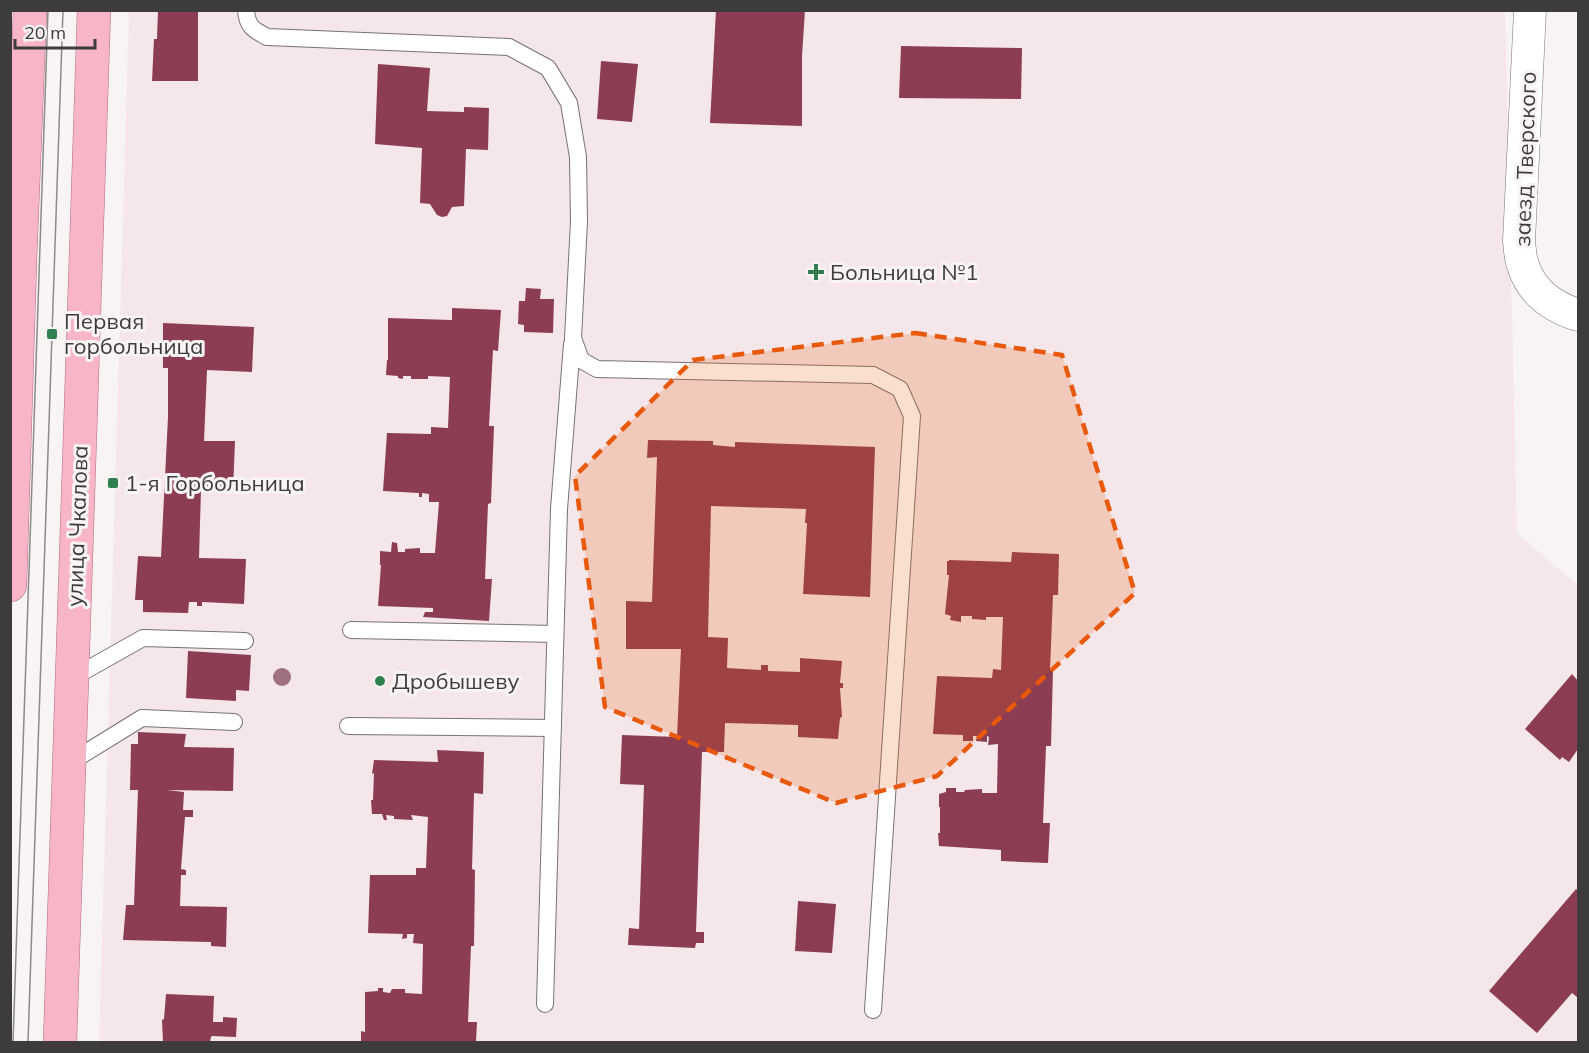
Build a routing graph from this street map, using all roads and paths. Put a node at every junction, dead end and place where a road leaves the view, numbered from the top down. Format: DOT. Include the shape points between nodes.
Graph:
graph roads {
  1 [pos="30,10"];
  2 [pos="94,10"];
  3 [pos="246,10"];
  4 [pos="1530,10"];
  5 [pos="15,261"];
  6 [pos="1578,315"];
  7 [pos="573,338"];
  8 [pos="11,531"];
  9 [pos="10,585"];
  10 [pos="351,630"];
  11 [pos="555,634"];
  12 [pos="245,641"];
  13 [pos="72,678"];
  14 [pos="234,722"];
  15 [pos="348,726"];
  16 [pos="553,728"];
  17 [pos="69,764"];
  18 [pos="545,1004"];
  19 [pos="873,1010"];
  20 [pos="60,1042"];
  1 -- 5 [label="main road"];
  2 -- 13 [label="main road, улица Чкалова"];
  3 -- 7 [label="lane" via="252,29 267,37 509,47 548,68 569,102 578,157"];
  4 -- 6 [label="street, заезд Тверского" via="1519,241 1522,264 1532,285 1549,302"];
  5 -- 8 [label="main road"];
  7 -- 11 [label="lane" via="559,508"];
  7 -- 19 [label="lane" via="581,360 597,369 873,375 900,388 912,416"];
  8 -- 9 [label="main road"];
  10 -- 11 [label="lane"];
  11 -- 16 [label="lane"];
  12 -- 13 [label="lane" via="143,638"];
  13 -- 17 [label="main road, улица Чкалова"];
  14 -- 17 [label="lane" via="142,718"];
  15 -- 16 [label="lane"];
  16 -- 18 [label="lane"];
  17 -- 20 [label="main road, улица Чкалова"];
}
